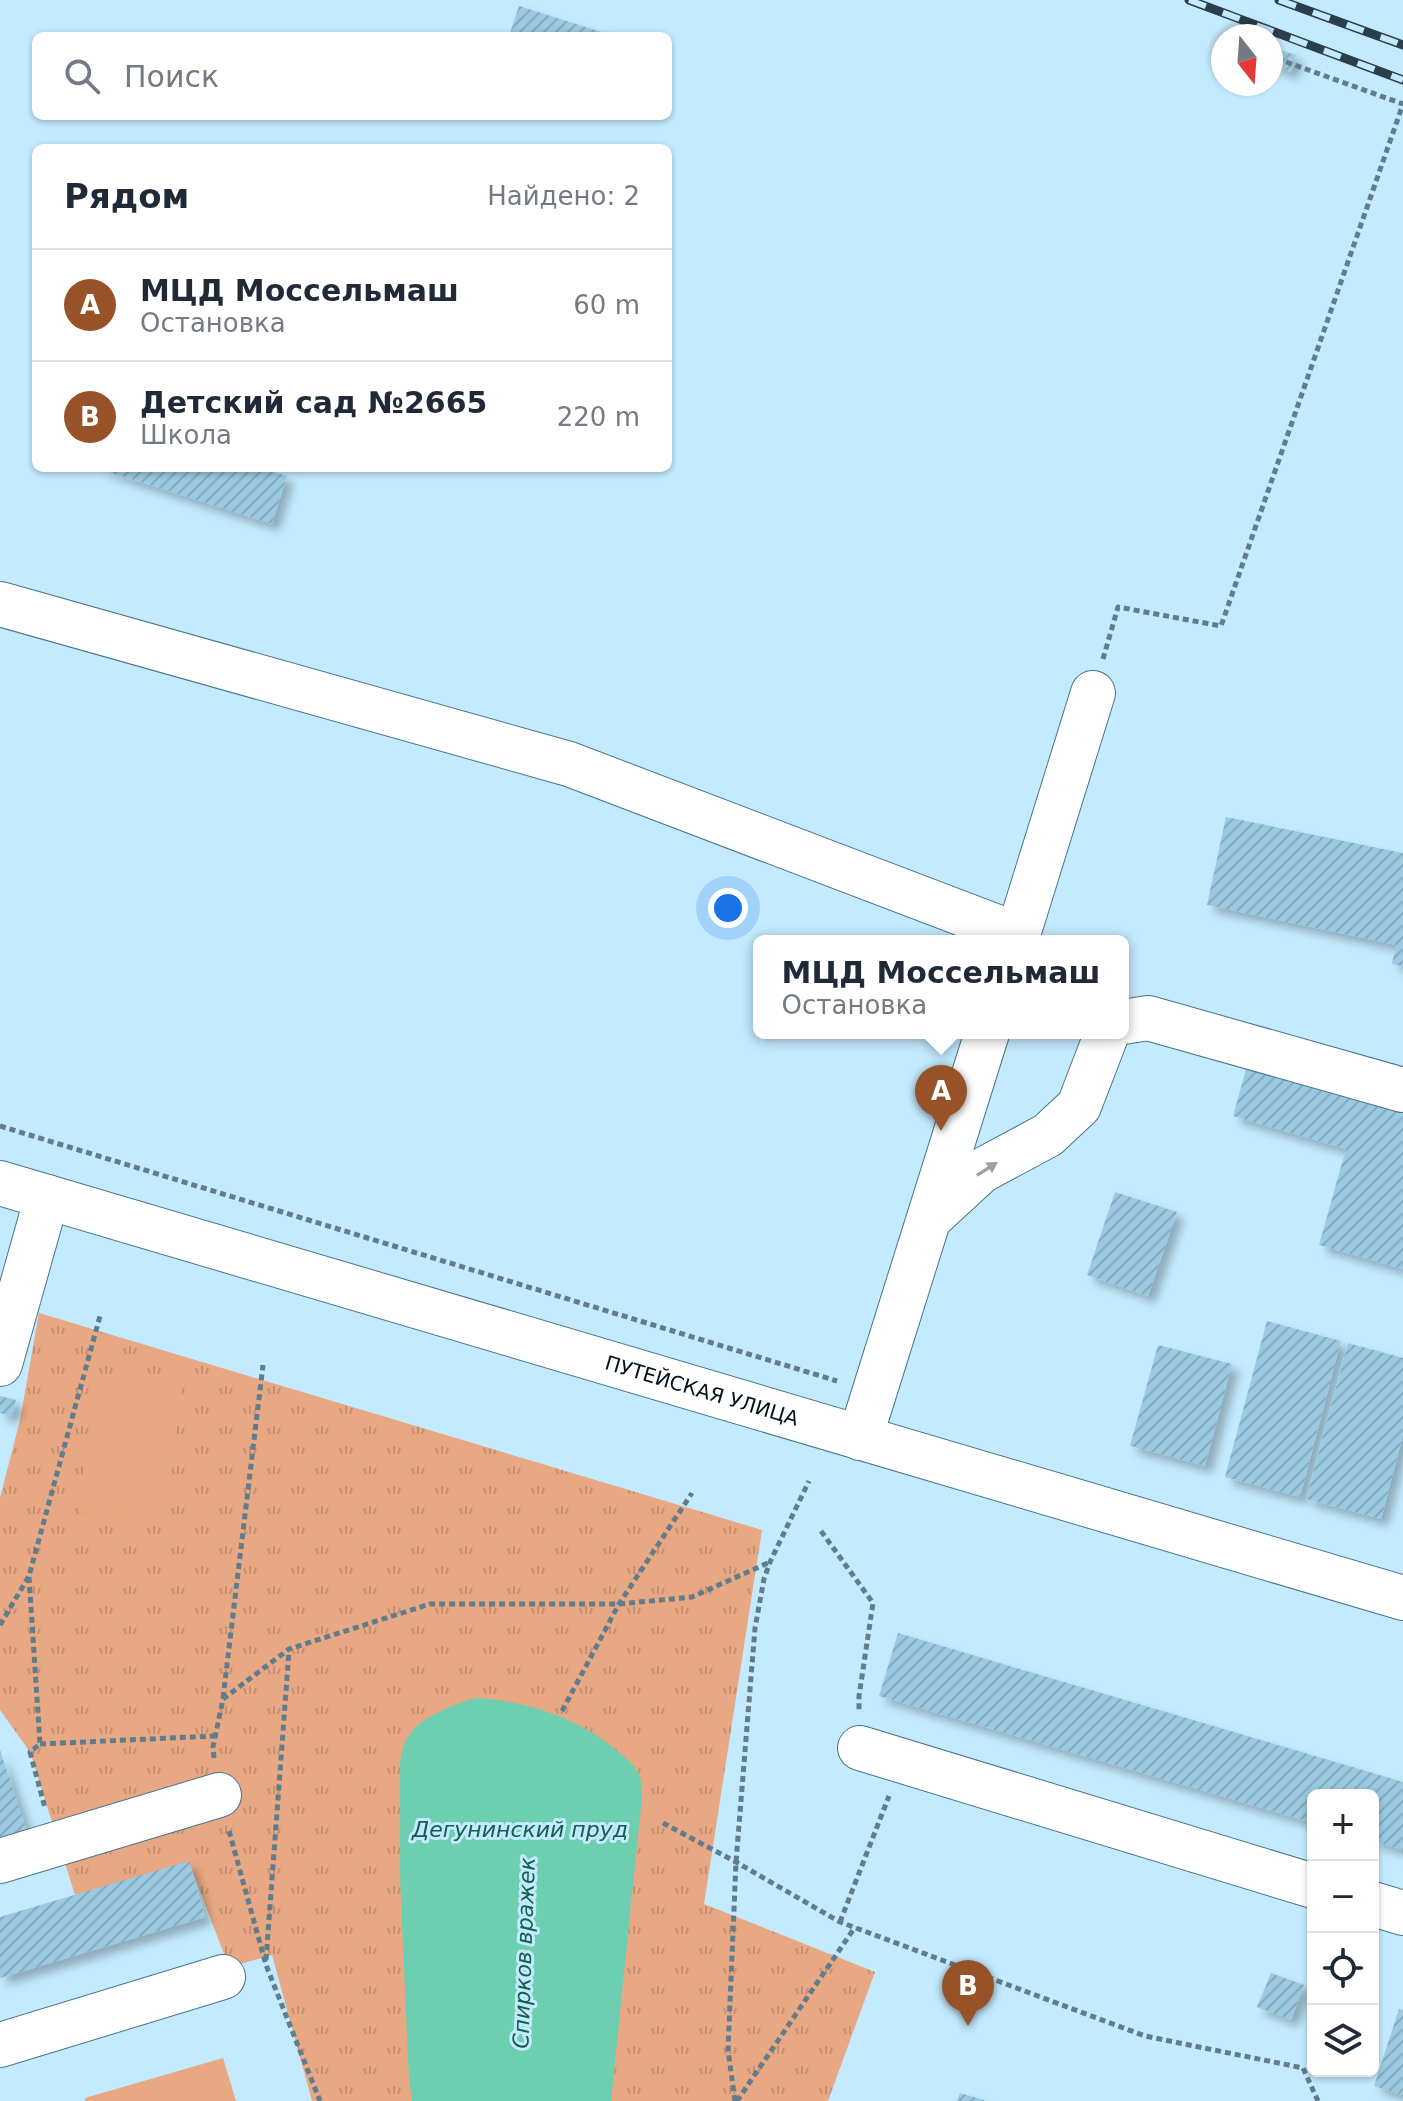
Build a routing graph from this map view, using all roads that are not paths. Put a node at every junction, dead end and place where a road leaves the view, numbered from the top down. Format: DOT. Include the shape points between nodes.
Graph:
graph roads {
  1 [pos="0,604"];
  2 [pos="1093,693"];
  3 [pos="1009,935"];
  4 [pos="1018,935"];
  5 [pos="1129,1021"];
  6 [pos="985,1039"];
  7 [pos="1105,1039"];
  8 [pos="1403,1090"];
  9 [pos="0,1183"];
  10 [pos="47,1197"];
  11 [pos="928,1220"];
  12 [pos="6,1319"];
  13 [pos="0,1364"];
  14 [pos="860,1438"];
  15 [pos="1403,1598"];
  16 [pos="860,1748"];
  17 [pos="219,1795"];
  18 [pos="0,1861"];
  19 [pos="1307,1884"];
  20 [pos="1379,1906"];
  21 [pos="1403,1913"];
  22 [pos="223,1977"];
  23 [pos="0,2045"];
  1 -- 3 [label="street" via="569,764"];
  2 -- 4 [label="street"];
  5 -- 8 [label="street" via="1148,1018"];
  6 -- 11 [label="street"];
  11 -- 7 [label="street, one-way" via="981,1171 1048,1135 1079,1106"];
  9 -- 10 [label="street, ПУТЕЙСКАЯ УЛИЦА"];
  10 -- 12 [label="street"];
  10 -- 14 [label="street, ПУТЕЙСКАЯ УЛИЦА"];
  11 -- 14 [label="street"];
  12 -- 13 [label="street"];
  14 -- 15 [label="street, ПУТЕЙСКАЯ УЛИЦА"];
  16 -- 19 [label="street"];
  17 -- 18 [label="street"];
  20 -- 21 [label="street"];
  22 -- 23 [label="street"];
}
